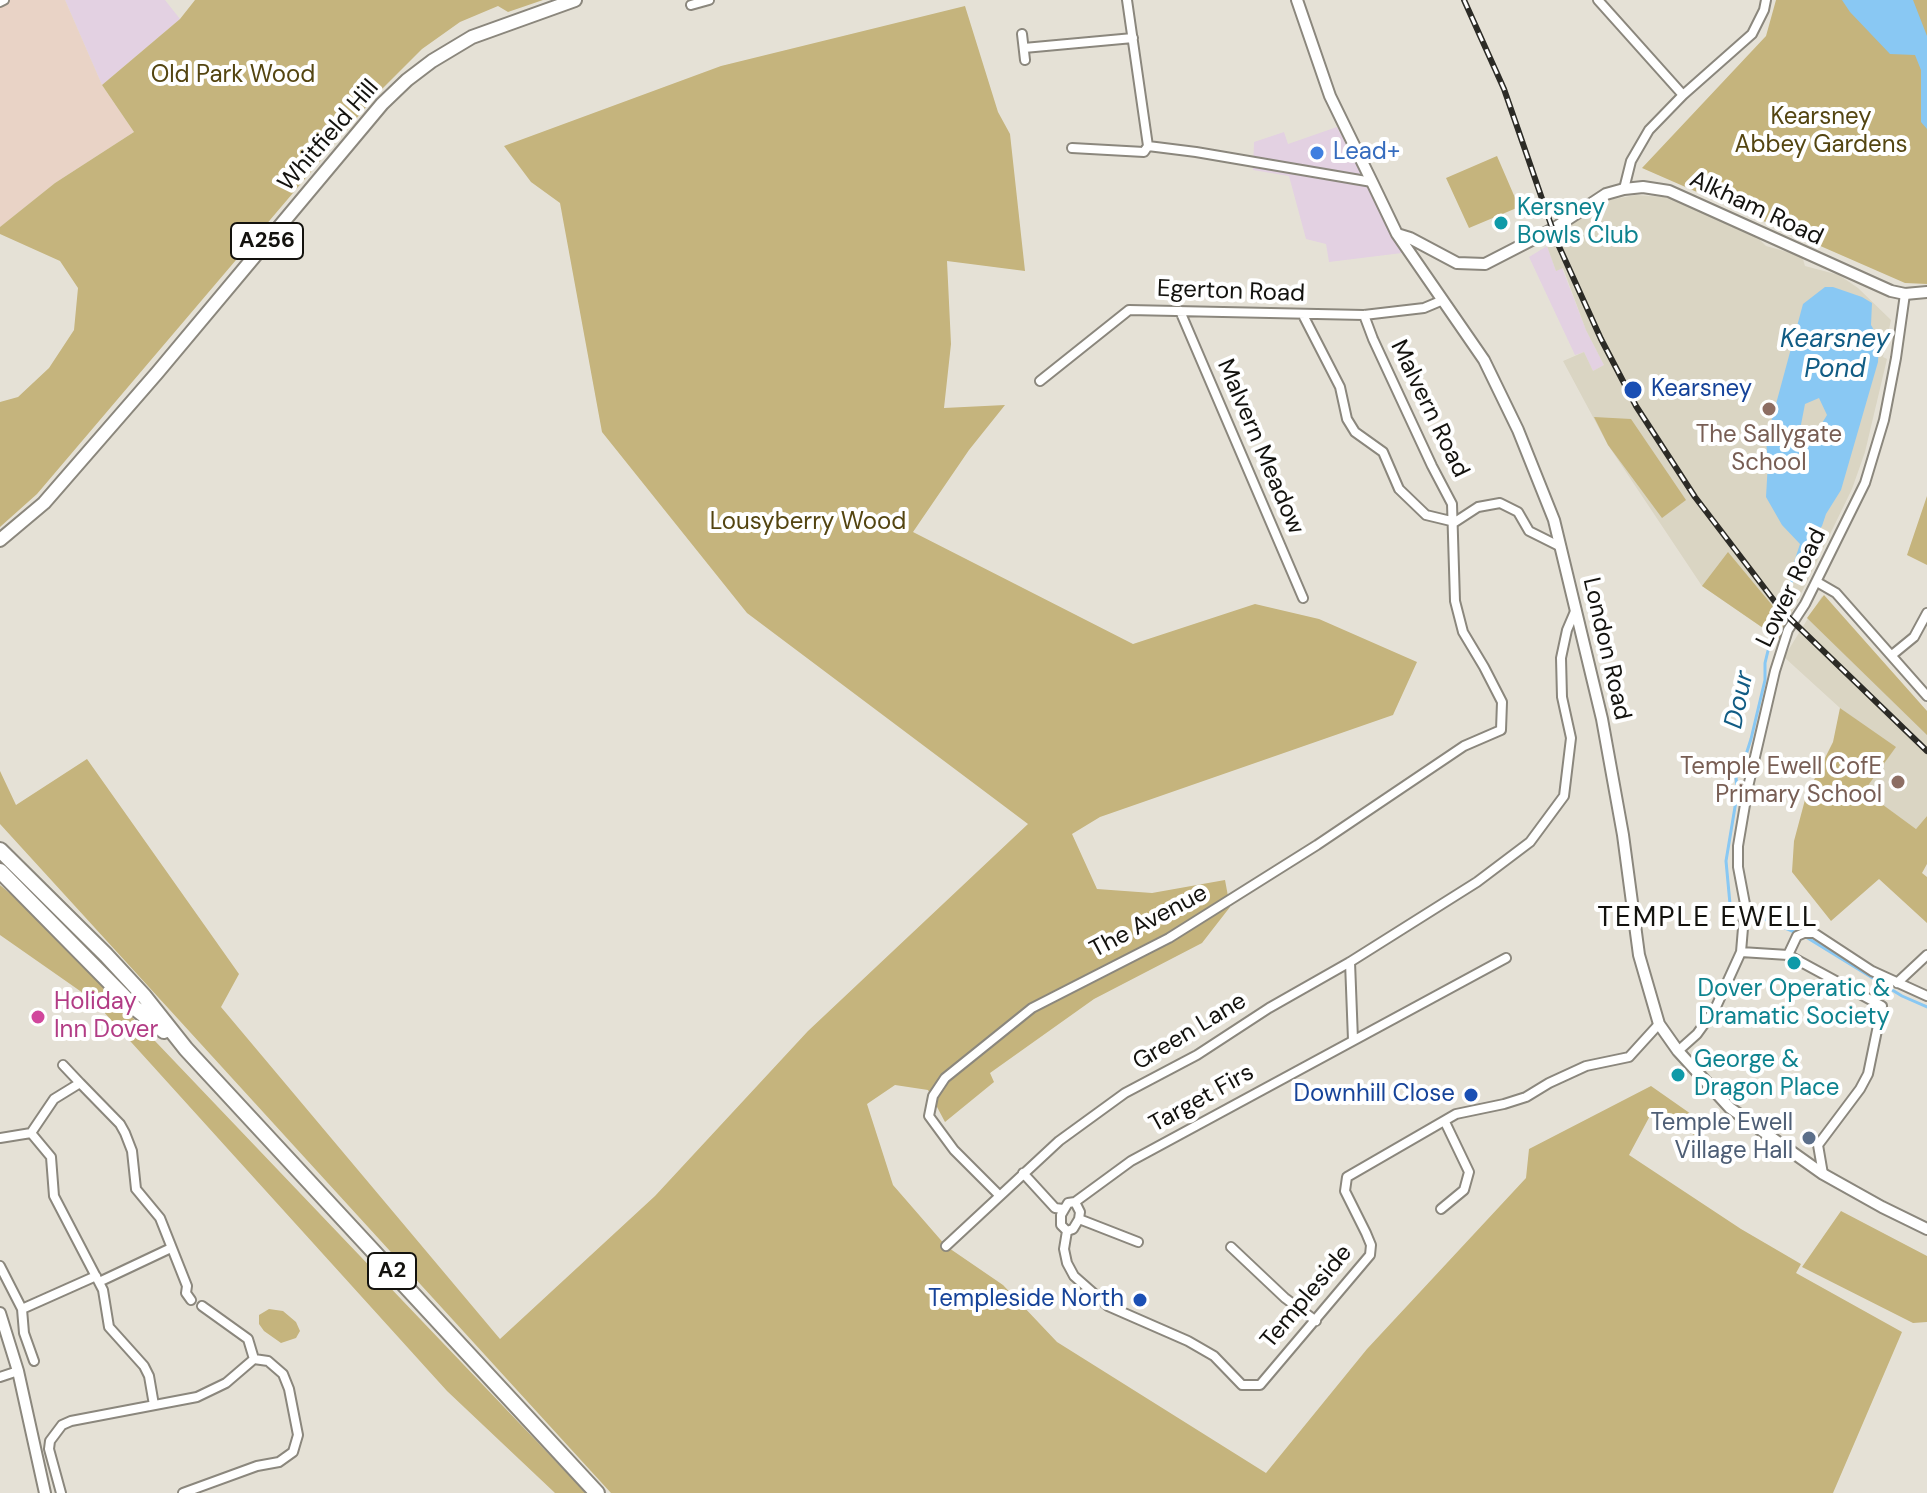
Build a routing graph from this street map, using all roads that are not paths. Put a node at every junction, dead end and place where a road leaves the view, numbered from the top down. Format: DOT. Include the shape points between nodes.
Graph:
graph roads {
  1 [pos="575,0"];
  2 [pos="709,0"];
  3 [pos="1127,0"];
  4 [pos="1297,0"];
  5 [pos="1598,0"];
  6 [pos="1766,0"];
  7 [pos="691,5"];
  8 [pos="1022,34"];
  9 [pos="1133,38"];
  10 [pos="1024,48"];
  11 [pos="1025,60"];
  12 [pos="1683,95"];
  13 [pos="1148,146"];
  14 [pos="1072,148"];
  15 [pos="1372,182"];
  16 [pos="1624,189"];
  17 [pos="1397,234"];
  18 [pos="1927,292"];
  19 [pos="1905,294"];
  20 [pos="1443,300"];
  21 [pos="1180,311"];
  22 [pos="1303,315"];
  23 [pos="1364,315"];
  24 [pos="1040,381"];
  25 [pos="1455,522"];
  26 [pos="0,540"];
  27 [pos="1561,547"];
  28 [pos="1817,582"];
  29 [pos="1303,598"];
  30 [pos="1576,608"];
  31 [pos="1927,613"];
  32 [pos="1892,655"];
  33 [pos="1927,696"];
  34 [pos="1501,730"];
  35 [pos="0,850"];
  36 [pos="0,871"];
  37 [pos="1790,950"];
  38 [pos="1741,952"];
  39 [pos="1927,955"];
  40 [pos="1506,958"];
  41 [pos="1350,962"];
  42 [pos="1897,983"];
  43 [pos="1927,996"];
  44 [pos="1659,1024"];
  45 [pos="1353,1040"];
  46 [pos="186,1049"];
  47 [pos="1678,1051"];
  48 [pos="63,1065"];
  49 [pos="80,1083"];
  50 [pos="1445,1122"];
  51 [pos="31,1133"];
  52 [pos="0,1138"];
  53 [pos="1023,1173"];
  54 [pos="1823,1174"];
  55 [pos="999,1195"];
  56 [pos="1075,1202"];
  57 [pos="1063,1209"];
  58 [pos="1441,1209"];
  59 [pos="1079,1219"];
  60 [pos="1927,1229"];
  61 [pos="1067,1231"];
  62 [pos="1138,1242"];
  63 [pos="946,1246"];
  64 [pos="1231,1247"];
  65 [pos="171,1248"];
  66 [pos="0,1266"];
  67 [pos="98,1279"];
  68 [pos="191,1300"];
  69 [pos="202,1306"];
  70 [pos="22,1309"];
  71 [pos="0,1313"];
  72 [pos="1316,1321"];
  73 [pos="254,1359"];
  74 [pos="34,1361"];
  75 [pos="18,1371"];
  76 [pos="0,1377"];
  77 [pos="154,1405"];
  78 [pos="45,1493"];
  79 [pos="61,1493"];
  80 [pos="183,1493"];
  81 [pos="597,1493"];
  1 -- 26 [label="main road, Whitfield Hill / A256" via="472,37 407,80 44,503"];
  2 -- 7 [label="street"];
  3 -- 9 [label="street"];
  4 -- 15 [label="street, London Road" via="1330,96"];
  5 -- 12 [label="street"];
  6 -- 12 [label="street" via="1752,34"];
  8 -- 10 [label="street"];
  9 -- 10 [label="street"];
  9 -- 13 [label="street"];
  10 -- 11 [label="street"];
  12 -- 16 [label="street" via="1649,130 1631,161"];
  13 -- 14 [label="street" via="1144,152"];
  13 -- 15 [label="street"];
  15 -- 17 [label="street, London Road"];
  16 -- 17 [label="street, Alkham Road" via="1606,194 1485,264 1457,263"];
  16 -- 19 [label="street, Alkham Road" via="1669,191"];
  17 -- 20 [label="street, London Road"];
  18 -- 19 [label="street, Alkham Road"];
  19 -- 28 [label="street, Lower Road" via="1876,451"];
  20 -- 23 [label="street, Egerton Road" via="1424,308"];
  20 -- 27 [label="street, London Road" via="1484,360 1518,430"];
  21 -- 22 [label="street, Egerton Road"];
  21 -- 24 [label="street, Egerton Road" via="1129,310"];
  21 -- 29 [label="street, Malvern Meadow"];
  22 -- 23 [label="street, Egerton Road"];
  22 -- 25 [label="street" via="1340,387 1355,432 1383,452 1399,489 1426,515"];
  23 -- 25 [label="street, Malvern Road" via="1452,504"];
  25 -- 27 [label="street" via="1478,507 1500,503 1518,512 1529,531"];
  25 -- 34 [label="street, Malvern Road" via="1455,601 1463,632 1502,702"];
  27 -- 30 [label="street, London Road"];
  28 -- 32 [label="street" via="1836,593"];
  28 -- 38 [label="street, Lower Road" via="1788,630 1748,787 1738,846 1745,904"];
  30 -- 41 [label="street, Green Lane" via="1561,658 1571,738 1564,796 1530,842"];
  30 -- 44 [label="street, London Road" via="1621,820 1639,955"];
  31 -- 32 [label="street" via="1914,637"];
  32 -- 33 [label="street"];
  34 -- 55 [label="street, The Avenue" via="1464,746 1169,938 1032,1008 945,1078 933,1096 929,1116"];
  35 -- 46 [label="highway, A2" via="96,944"];
  36 -- 46 [label="highway, A2" via="135,1008"];
  37 -- 38 [label="street"];
  37 -- 42 [label="street" via="1797,936 1818,935"];
  37 -- 54 [label="street" via="1882,1006 1868,1074 1818,1145"];
  38 -- 47 [label="street, Lower Road" via="1715,1009"];
  39 -- 42 [label="street"];
  40 -- 45 [label="street, Target Firs"];
  41 -- 45 [label="street"];
  41 -- 53 [label="street, Green Lane" via="1125,1093"];
  42 -- 43 [label="street"];
  44 -- 47 [label="street, London Road"];
  44 -- 50 [label="street, Templeside" via="1629,1057 1586,1066 1526,1097 1456,1114"];
  45 -- 56 [label="street, Target Firs" via="1131,1161"];
  46 -- 81 [label="highway, A2"];
  47 -- 54 [label="street, London Road" via="1730,1108"];
  48 -- 49 [label="street"];
  49 -- 51 [label="street" via="54,1099"];
  49 -- 65 [label="street" via="125,1133 136,1189 160,1218"];
  50 -- 58 [label="street" via="1469,1172 1464,1190"];
  50 -- 72 [label="street, Templeside" via="1347,1177 1345,1191 1371,1245 1370,1255"];
  51 -- 52 [label="street"];
  51 -- 67 [label="street" via="51,1157 54,1196"];
  53 -- 55 [label="street, Green Lane"];
  53 -- 57 [label="street" via="1055,1208"];
  54 -- 60 [label="street, London Road"];
  55 -- 63 [label="street, Green Lane"];
  56 -- 57 [label="street, Target Firs"];
  56 -- 59 [label="street"];
  57 -- 61 [label="street" via="1061,1225"];
  59 -- 61 [label="street"];
  59 -- 62 [label="street"];
  61 -- 72 [label="street, Templeside" via="1064,1249 1074,1276 1108,1306 1214,1356 1242,1385 1260,1385"];
  64 -- 72 [label="street"];
  65 -- 67 [label="street"];
  65 -- 68 [label="street"];
  66 -- 70 [label="street"];
  67 -- 70 [label="street"];
  67 -- 77 [label="street" via="109,1327 144,1366"];
  69 -- 73 [label="street" via="248,1339"];
  70 -- 74 [label="street"];
  71 -- 75 [label="street"];
  73 -- 77 [label="street" via="208,1393"];
  73 -- 80 [label="street" via="268,1361 287,1382 298,1435 293,1452 279,1462"];
  75 -- 76 [label="street"];
  75 -- 78 [label="street"];
  77 -- 79 [label="street" via="62,1425 49,1449"];
}
